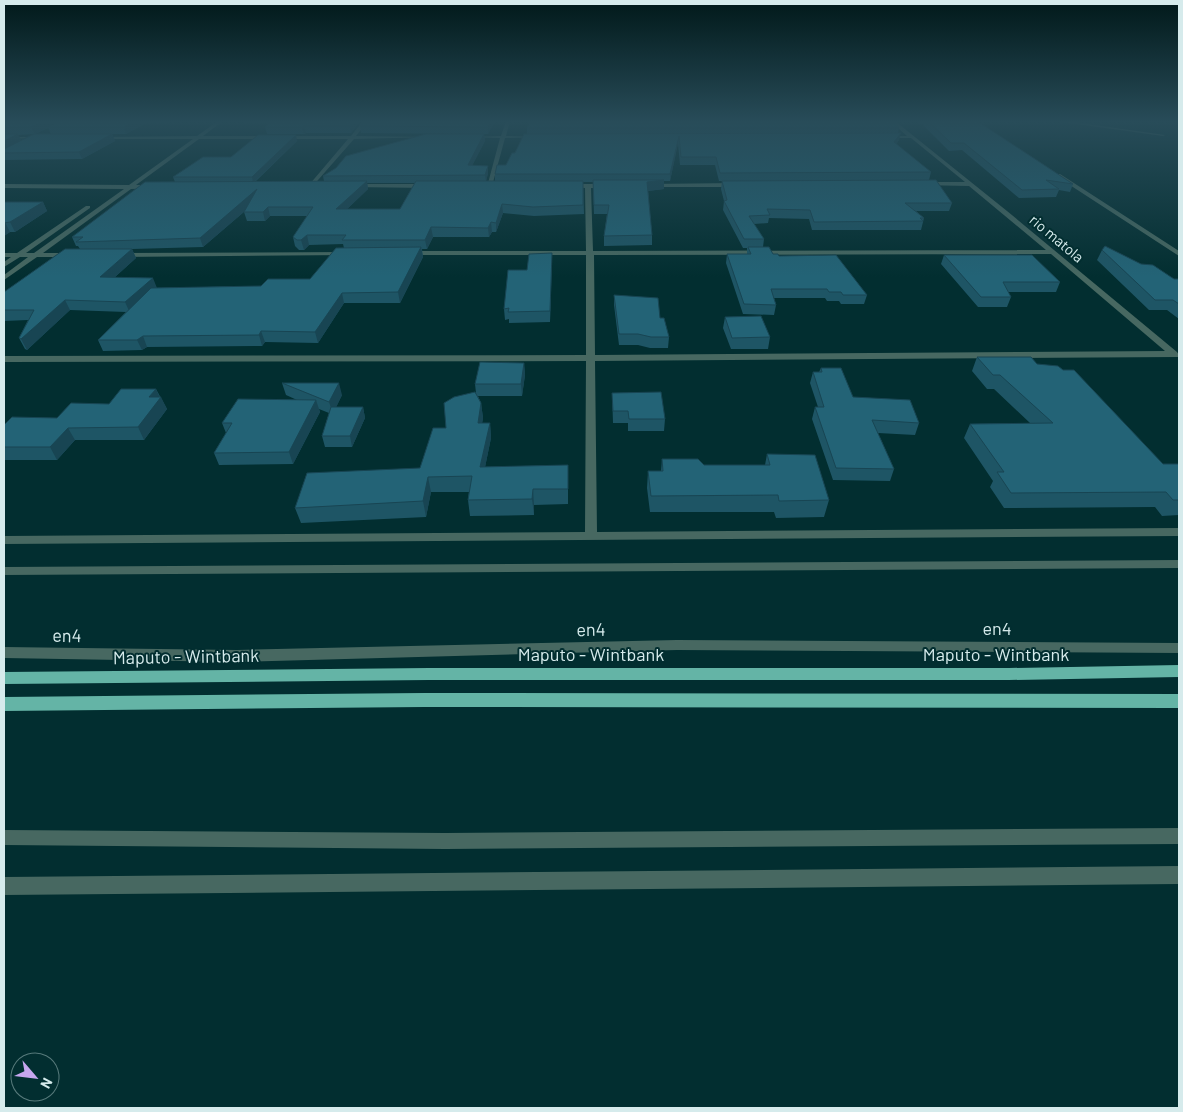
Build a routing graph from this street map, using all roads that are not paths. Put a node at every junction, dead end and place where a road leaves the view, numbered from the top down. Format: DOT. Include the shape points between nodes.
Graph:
graph roads {
  1 [pos="138,173"];
  2 [pos="148,173"];
  3 [pos="322,173"];
  4 [pos="493,173"];
  5 [pos="956,173"];
  6 [pos="1055,173"];
  7 [pos="911,184"];
  8 [pos="970,184"];
  9 [pos="744,185"];
  10 [pos="4,186"];
  11 [pos="120,186"];
  12 [pos="130,186"];
  13 [pos="301,186"];
  14 [pos="311,186"];
  15 [pos="321,186"];
  16 [pos="340,186"];
  17 [pos="439,186"];
  18 [pos="479,186"];
  19 [pos="489,186"];
  20 [pos="499,186"];
  21 [pos="558,186"];
  22 [pos="588,186"];
  23 [pos="617,186"];
  24 [pos="637,186"];
  25 [pos="162,187"];
  26 [pos="104,196"];
  27 [pos="96,202"];
  28 [pos="590,252"];
  29 [pos="1053,252"];
  30 [pos="352,253"];
  31 [pos="392,253"];
  32 [pos="1179,254"];
  33 [pos="4,255"];
  34 [pos="17,255"];
  35 [pos="36,255"];
  36 [pos="85,255"];
  37 [pos="105,255"];
  38 [pos="4,265"];
  39 [pos="4,278"];
  40 [pos="1177,356"];
  41 [pos="590,358"];
  42 [pos="4,359"];
  43 [pos="1179,532"];
  44 [pos="591,535"];
  45 [pos="4,540"];
  46 [pos="1179,564"];
  47 [pos="4,571"];
  48 [pos="1179,648"];
  49 [pos="4,652"];
  50 [pos="1179,671"];
  51 [pos="4,678"];
  52 [pos="1179,701"];
  53 [pos="4,704"];
  54 [pos="1179,836"];
  55 [pos="4,838"];
  56 [pos="1179,875"];
  57 [pos="4,886"];
  1 -- 11 [label="street"];
  2 -- 12 [label="street"];
  3 -- 14 [label="street"];
  4 -- 19 [label="street"];
  5 -- 8 [label="street, rio matola"];
  6 -- 32 [label="street"];
  7 -- 8 [label="street"];
  8 -- 29 [label="street, rio matola"];
  9 -- 24 [label="street"];
  10 -- 11 [label="street"];
  11 -- 12 [label="street"];
  11 -- 26 [label="street"];
  12 -- 25 [label="street"];
  12 -- 35 [label="street"];
  13 -- 14 [label="street"];
  14 -- 15 [label="street"];
  16 -- 17 [label="street"];
  18 -- 19 [label="street"];
  19 -- 20 [label="street"];
  21 -- 22 [label="street"];
  22 -- 23 [label="street"];
  22 -- 28 [label="street"];
  27 -- 34 [label="street"];
  28 -- 29 [label="street"];
  28 -- 31 [label="street"];
  28 -- 41 [label="street"];
  29 -- 40 [label="street, rio matola"];
  30 -- 37 [label="street"];
  33 -- 34 [label="street"];
  34 -- 35 [label="street"];
  34 -- 38 [label="street"];
  35 -- 36 [label="street"];
  35 -- 39 [label="street"];
  40 -- 41 [label="street"];
  41 -- 42 [label="street"];
  41 -- 44 [label="street"];
  43 -- 44 [label="street"];
  44 -- 45 [label="street"];
  46 -- 47 [label="street"];
  48 -- 49 [label="street, en4" via="677,645 237,656"];
  50 -- 51 [label="highway, Maputo - Wintbank"];
  52 -- 53 [label="highway" via="424,700"];
  54 -- 55 [label="lane" via="445,841"];
  56 -- 57 [label="street"];
}
